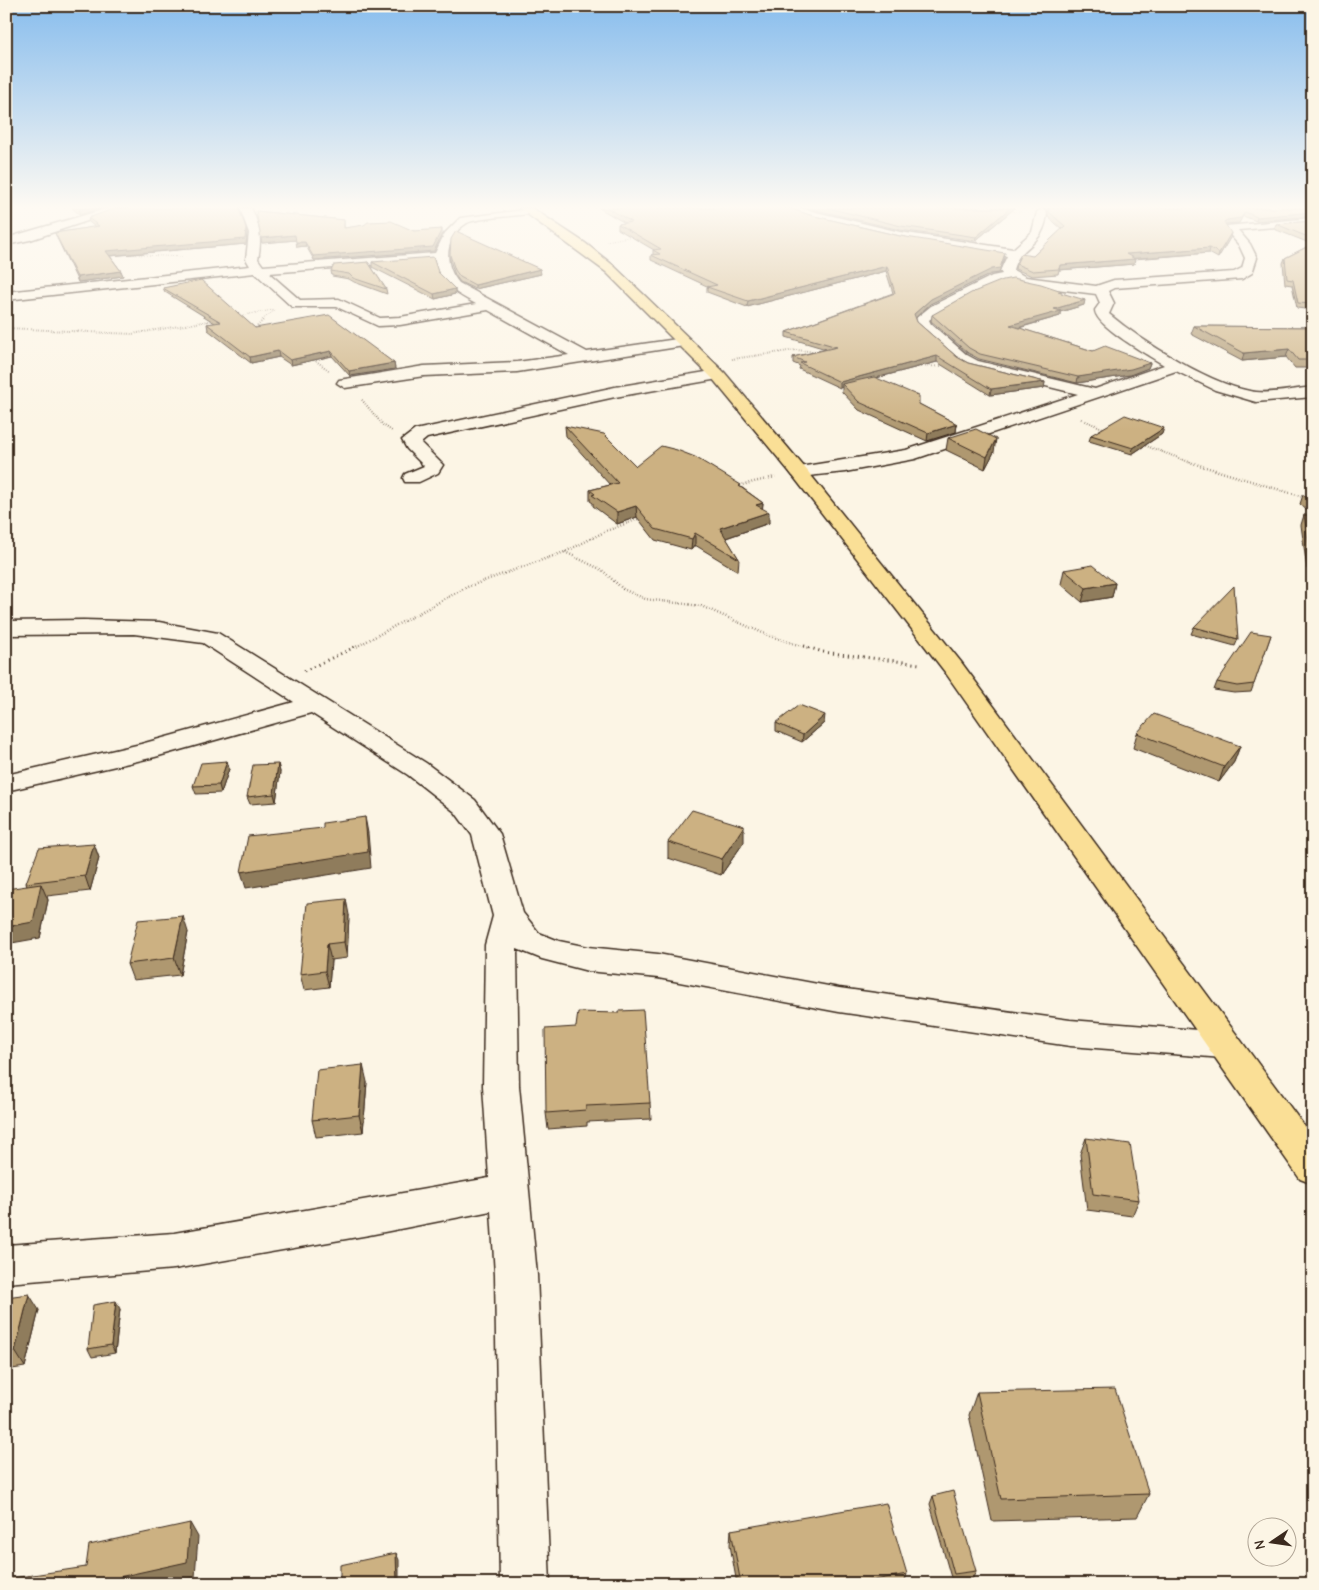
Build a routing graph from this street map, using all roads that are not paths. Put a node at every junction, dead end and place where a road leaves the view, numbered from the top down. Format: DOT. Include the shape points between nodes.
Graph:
graph roads {
  1 [pos="137,282"];
  2 [pos="272,282"];
  3 [pos="450,282"];
  4 [pos="623,282"];
  5 [pos="990,282"];
  6 [pos="1032,282"];
  7 [pos="1142,282"];
  8 [pos="1101,291"];
  9 [pos="6,296"];
  10 [pos="492,306"];
  11 [pos="684,342"];
  12 [pos="585,357"];
  13 [pos="1178,365"];
  14 [pos="712,369"];
  15 [pos="345,384"];
  16 [pos="1313,392"];
  17 [pos="1096,394"];
  18 [pos="799,472"];
  19 [pos="412,478"];
  20 [pos="6,628"];
  21 [pos="316,704"];
  22 [pos="6,783"];
  23 [pos="508,916"];
  24 [pos="1223,1045"];
  25 [pos="1313,1168"];
  26 [pos="509,1191"];
  27 [pos="6,1264"];
  28 [pos="525,1584"];
  1 -- 9 [label="street"];
  2 -- 10 [label="street" via="291,300 304,304 339,303 378,322"];
  3 -- 10 [label="street"];
  4 -- 11 [label="highway"];
  5 -- 17 [label="street" via="922,318 924,326 973,364"];
  6 -- 8 [label="street"];
  7 -- 8 [label="street" via="1114,284 1102,287"];
  8 -- 13 [label="street" via="1107,303 1102,315 1109,322"];
  10 -- 12 [label="street"];
  11 -- 12 [label="street"];
  11 -- 14 [label="highway"];
  12 -- 15 [label="street" via="517,367 424,371"];
  13 -- 16 [label="street" via="1231,391 1256,397"];
  13 -- 17 [label="street"];
  14 -- 18 [label="highway"];
  14 -- 19 [label="street" via="421,434 411,440 413,445 434,465"];
  17 -- 18 [label="street" via="909,455"];
  18 -- 24 [label="highway" via="953,667"];
  20 -- 21 [label="street" via="102,626 178,630 210,638"];
  21 -- 22 [label="street" via="146,752"];
  21 -- 23 [label="street" via="417,769 465,806 486,834"];
  23 -- 24 [label="street" via="528,941 588,959 658,966 839,1000 1070,1033"];
  23 -- 26 [label="street" via="501,944 501,1067"];
  24 -- 25 [label="highway"];
  26 -- 27 [label="street" via="174,1251"];
  26 -- 28 [label="street" via="516,1275"];
}
